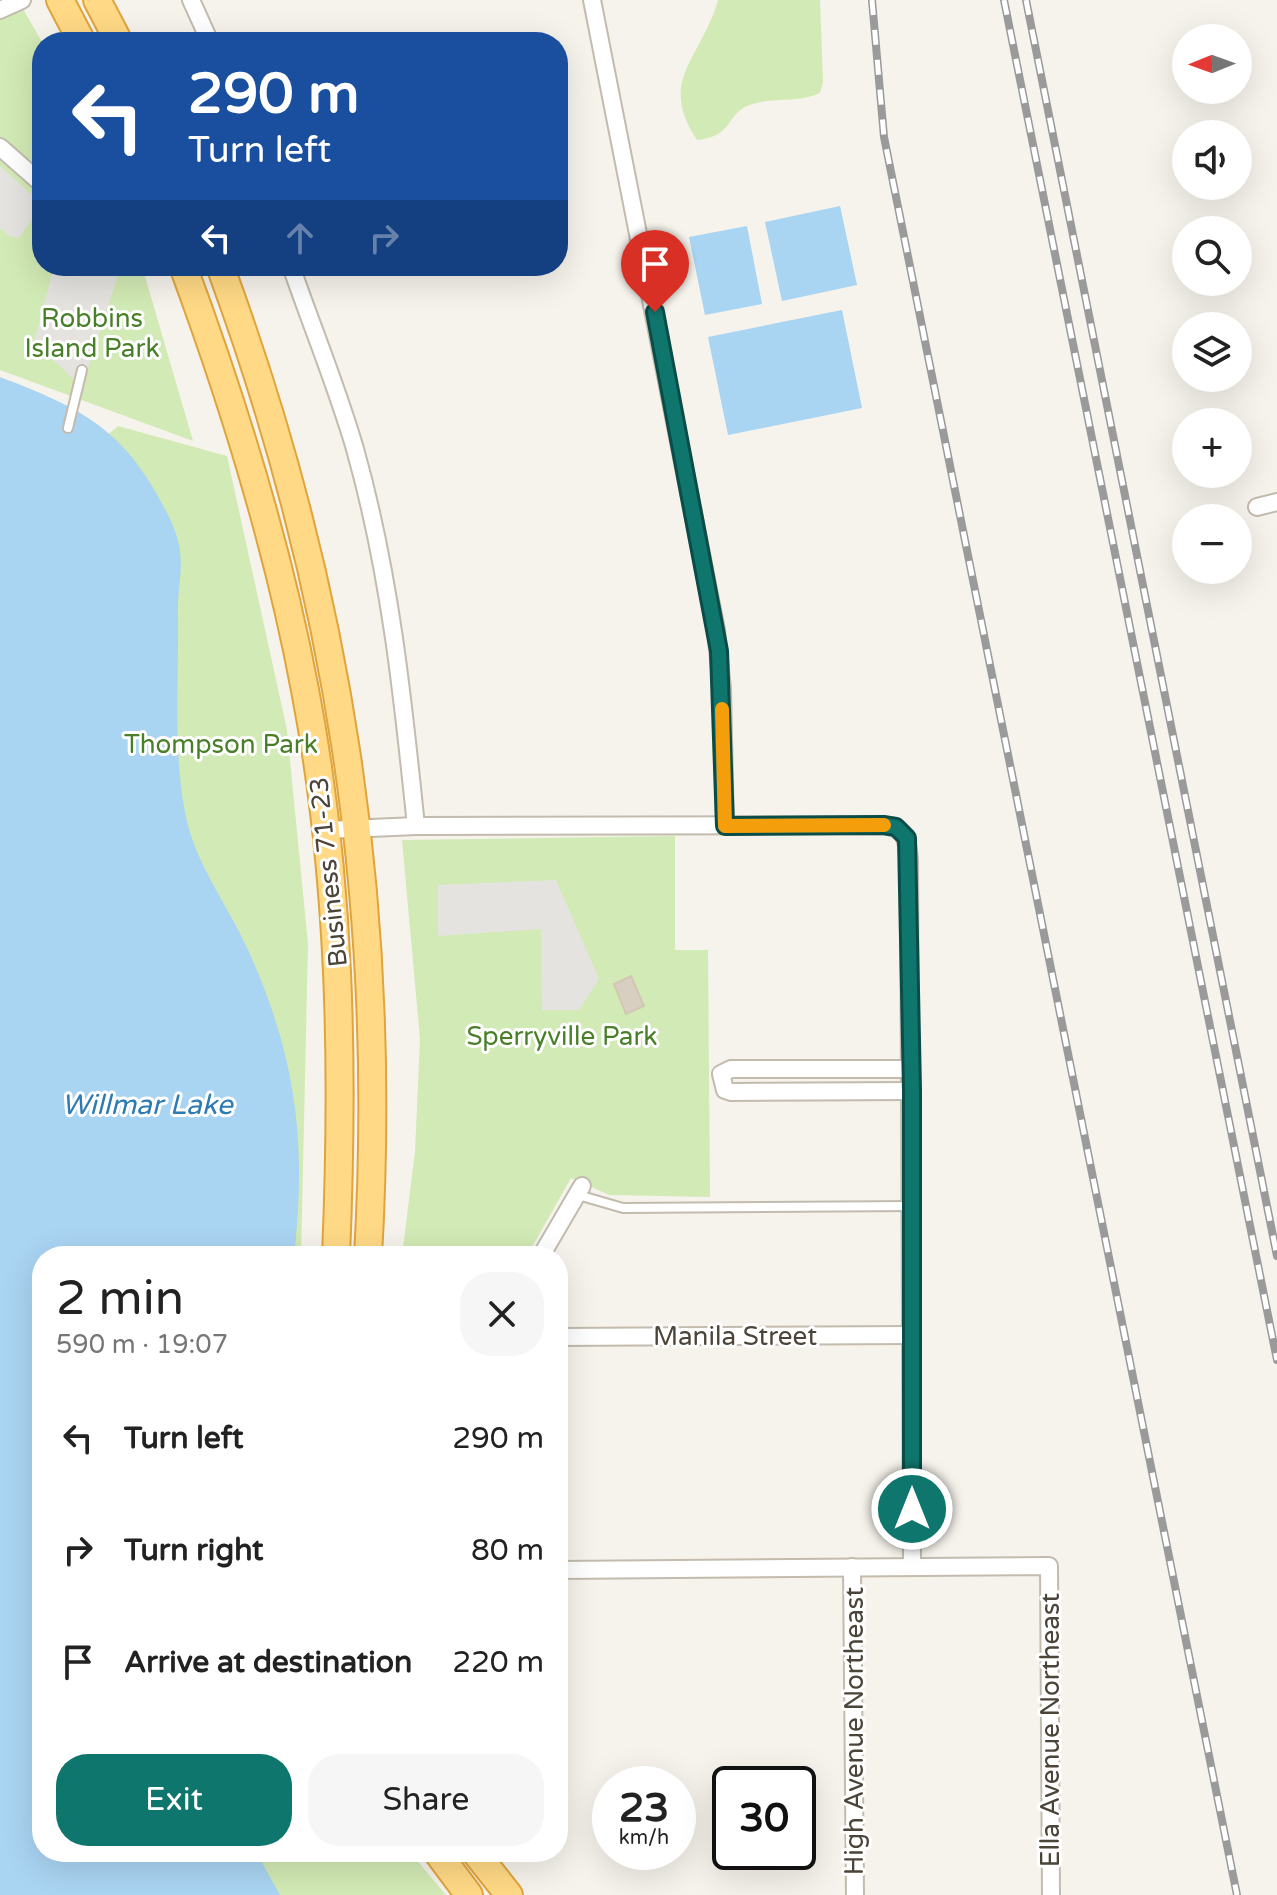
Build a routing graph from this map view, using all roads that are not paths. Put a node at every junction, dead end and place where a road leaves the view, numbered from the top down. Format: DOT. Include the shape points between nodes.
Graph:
graph roads {
  1 [pos="22,0"];
  2 [pos="60,0"];
  3 [pos="97,0"];
  4 [pos="191,0"];
  5 [pos="592,0"];
  6 [pos="0,10"];
  7 [pos="77,32"];
  8 [pos="114,32"];
  9 [pos="205,32"];
  10 [pos="0,147"];
  11 [pos="32,175"];
  12 [pos="186,276"];
  13 [pos="223,276"];
  14 [pos="294,276"];
  15 [pos="82,370"];
  16 [pos="68,428"];
  17 [pos="1277,502"];
  18 [pos="1257,507"];
  19 [pos="416,826"];
  20 [pos="725,826"];
  21 [pos="359,828"];
  22 [pos="326,830"];
  23 [pos="911,1069"];
  24 [pos="912,1091"];
  25 [pos="579,1190"];
  26 [pos="912,1206"];
  27 [pos="336,1246"];
  28 [pos="369,1246"];
  29 [pos="547,1246"];
  30 [pos="911,1335"];
  31 [pos="568,1337"];
  32 [pos="852,1567"];
  33 [pos="912,1567"];
  34 [pos="568,1570"];
  35 [pos="444,1862"];
  36 [pos="483,1862"];
  37 [pos="469,1895"];
  38 [pos="509,1895"];
  39 [pos="855,1895"];
  40 [pos="1051,1895"];
  1 -- 6 [label="street"];
  2 -- 7 [label="highway"];
  3 -- 8 [label="highway"];
  4 -- 9 [label="street"];
  5 -- 20 [label="street" via="716,630"];
  10 -- 11 [label="street"];
  12 -- 22 [label="highway, Business 71-23" via="249,458 282,581 306,693"];
  13 -- 21 [label="highway, Business 71-23" via="282,449 314,571"];
  14 -- 19 [label="street" via="354,448 373,523 393,621"];
  15 -- 16 [label="lane"];
  17 -- 18 [label="street"];
  19 -- 20 [label="street"];
  19 -- 21 [label="street"];
  20 -- 23 [label="street" via="883,825 896,827 907,838"];
  21 -- 22 [label="street"];
  21 -- 28 [label="highway, Business 71-23" via="373,1058"];
  22 -- 27 [label="highway, Business 71-23" via="341,1061"];
  23 -- 24 [label="street"];
  23 -- 24 [label="street" via="731,1069 720,1080 731,1092"];
  24 -- 26 [label="street"];
  25 -- 26 [label="lane" via="623,1208"];
  25 -- 29 [label="street"];
  26 -- 30 [label="street"];
  30 -- 31 [label="street, Manila Street"];
  30 -- 33 [label="street"];
  32 -- 33 [label="street"];
  32 -- 34 [label="street"];
  32 -- 39 [label="street, High Avenue Northeast"];
  33 -- 40 [label="street, Ella Avenue Northeast" via="1049,1566"];
  35 -- 37 [label="highway"];
  36 -- 38 [label="highway"];
}
